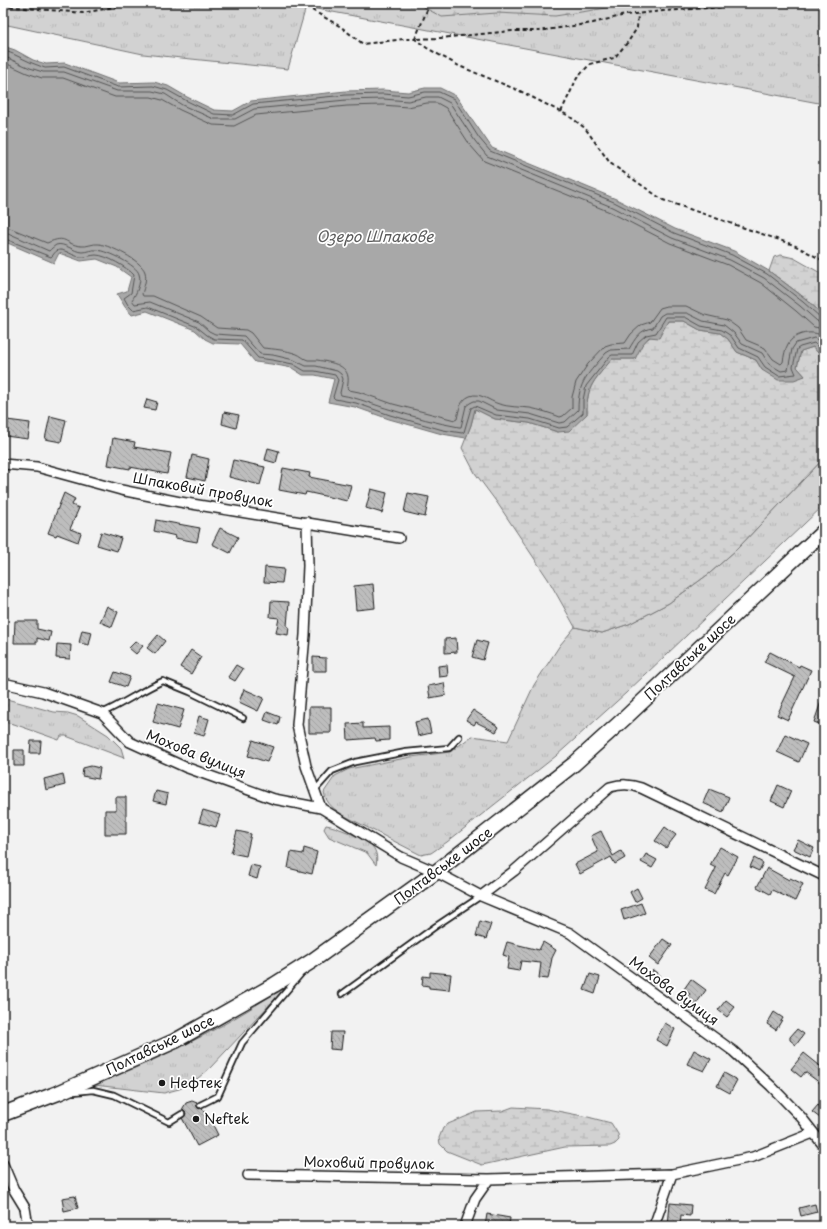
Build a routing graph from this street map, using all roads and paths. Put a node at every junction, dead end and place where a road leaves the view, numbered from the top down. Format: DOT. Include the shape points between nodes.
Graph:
graph roads {
  1 [pos="135,3"];
  2 [pos="300,3"];
  3 [pos="430,3"];
  4 [pos="756,3"];
  5 [pos="3,6"];
  6 [pos="638,14"];
  7 [pos="415,39"];
  8 [pos="561,112"];
  9 [pos="824,261"];
  10 [pos="3,464"];
  11 [pos="307,522"];
  12 [pos="824,531"];
  13 [pos="399,538"];
  14 [pos="3,683"];
  15 [pos="102,713"];
  16 [pos="243,718"];
  17 [pos="459,737"];
  18 [pos="315,790"];
  19 [pos="321,808"];
  20 [pos="436,872"];
  21 [pos="824,876"];
  22 [pos="481,896"];
  23 [pos="312,961"];
  24 [pos="342,994"];
  25 [pos="58,1093"];
  26 [pos="200,1105"];
  27 [pos="3,1114"];
  28 [pos="182,1114"];
  29 [pos="813,1133"];
  30 [pos="824,1146"];
  31 [pos="3,1164"];
  32 [pos="672,1174"];
  33 [pos="248,1175"];
  34 [pos="490,1179"];
  35 [pos="28,1226"];
  36 [pos="465,1226"];
  37 [pos="654,1226"];
  1 -- 5 [label="path" via="83,13"];
  2 -- 7 [label="path" via="341,27 363,44"];
  3 -- 7 [label="path"];
  4 -- 6 [label="path"];
  6 -- 7 [label="path" via="539,31"];
  6 -- 8 [label="path" via="637,28 628,42 614,58 590,64 577,78"];
  7 -- 8 [label="path" via="459,66 520,91"];
  8 -- 9 [label="path" via="585,128 610,163 663,200 794,245"];
  10 -- 11 [label="street, Шпаковий провулок" via="37,467 121,490 180,502"];
  11 -- 13 [label="street, Шпаковий провулок"];
  11 -- 18 [label="street" via="305,636 297,725 306,766"];
  12 -- 20 [label="main road, Полтавське шосе" via="591,749"];
  14 -- 15 [label="street, Мохова вулиця" via="43,692"];
  15 -- 16 [label="lane" via="163,681"];
  15 -- 19 [label="street, Мохова вулиця" via="130,742 185,767 274,799"];
  17 -- 18 [label="lane" via="449,748 406,752 355,762 332,770"];
  18 -- 19 [label="street"];
  19 -- 20 [label="street, Мохова вулиця" via="401,857"];
  20 -- 22 [label="street, Мохова вулиця"];
  20 -- 23 [label="main road, Полтавське шосе"];
  21 -- 22 [label="street" via="641,788 621,784 610,787 514,872"];
  22 -- 24 [label="lane"];
  22 -- 29 [label="street, Мохова вулиця" via="570,933 733,1050 791,1106"];
  23 -- 25 [label="main road, Полтавське шосе" via="174,1041"];
  23 -- 26 [label="lane" via="242,1043 218,1096"];
  25 -- 27 [label="main road, Полтавське шосе"];
  25 -- 28 [label="lane" via="93,1090 114,1095 169,1122"];
  29 -- 30 [label="street, Мохова вулиця"];
  29 -- 32 [label="street, Моховий провулок" via="753,1158"];
  31 -- 35 [label="street" via="25,1208"];
  32 -- 34 [label="street, Моховий провулок"];
  32 -- 37 [label="street"];
  33 -- 34 [label="street, Моховий провулок"];
  34 -- 36 [label="street" via="475,1199"];
}
